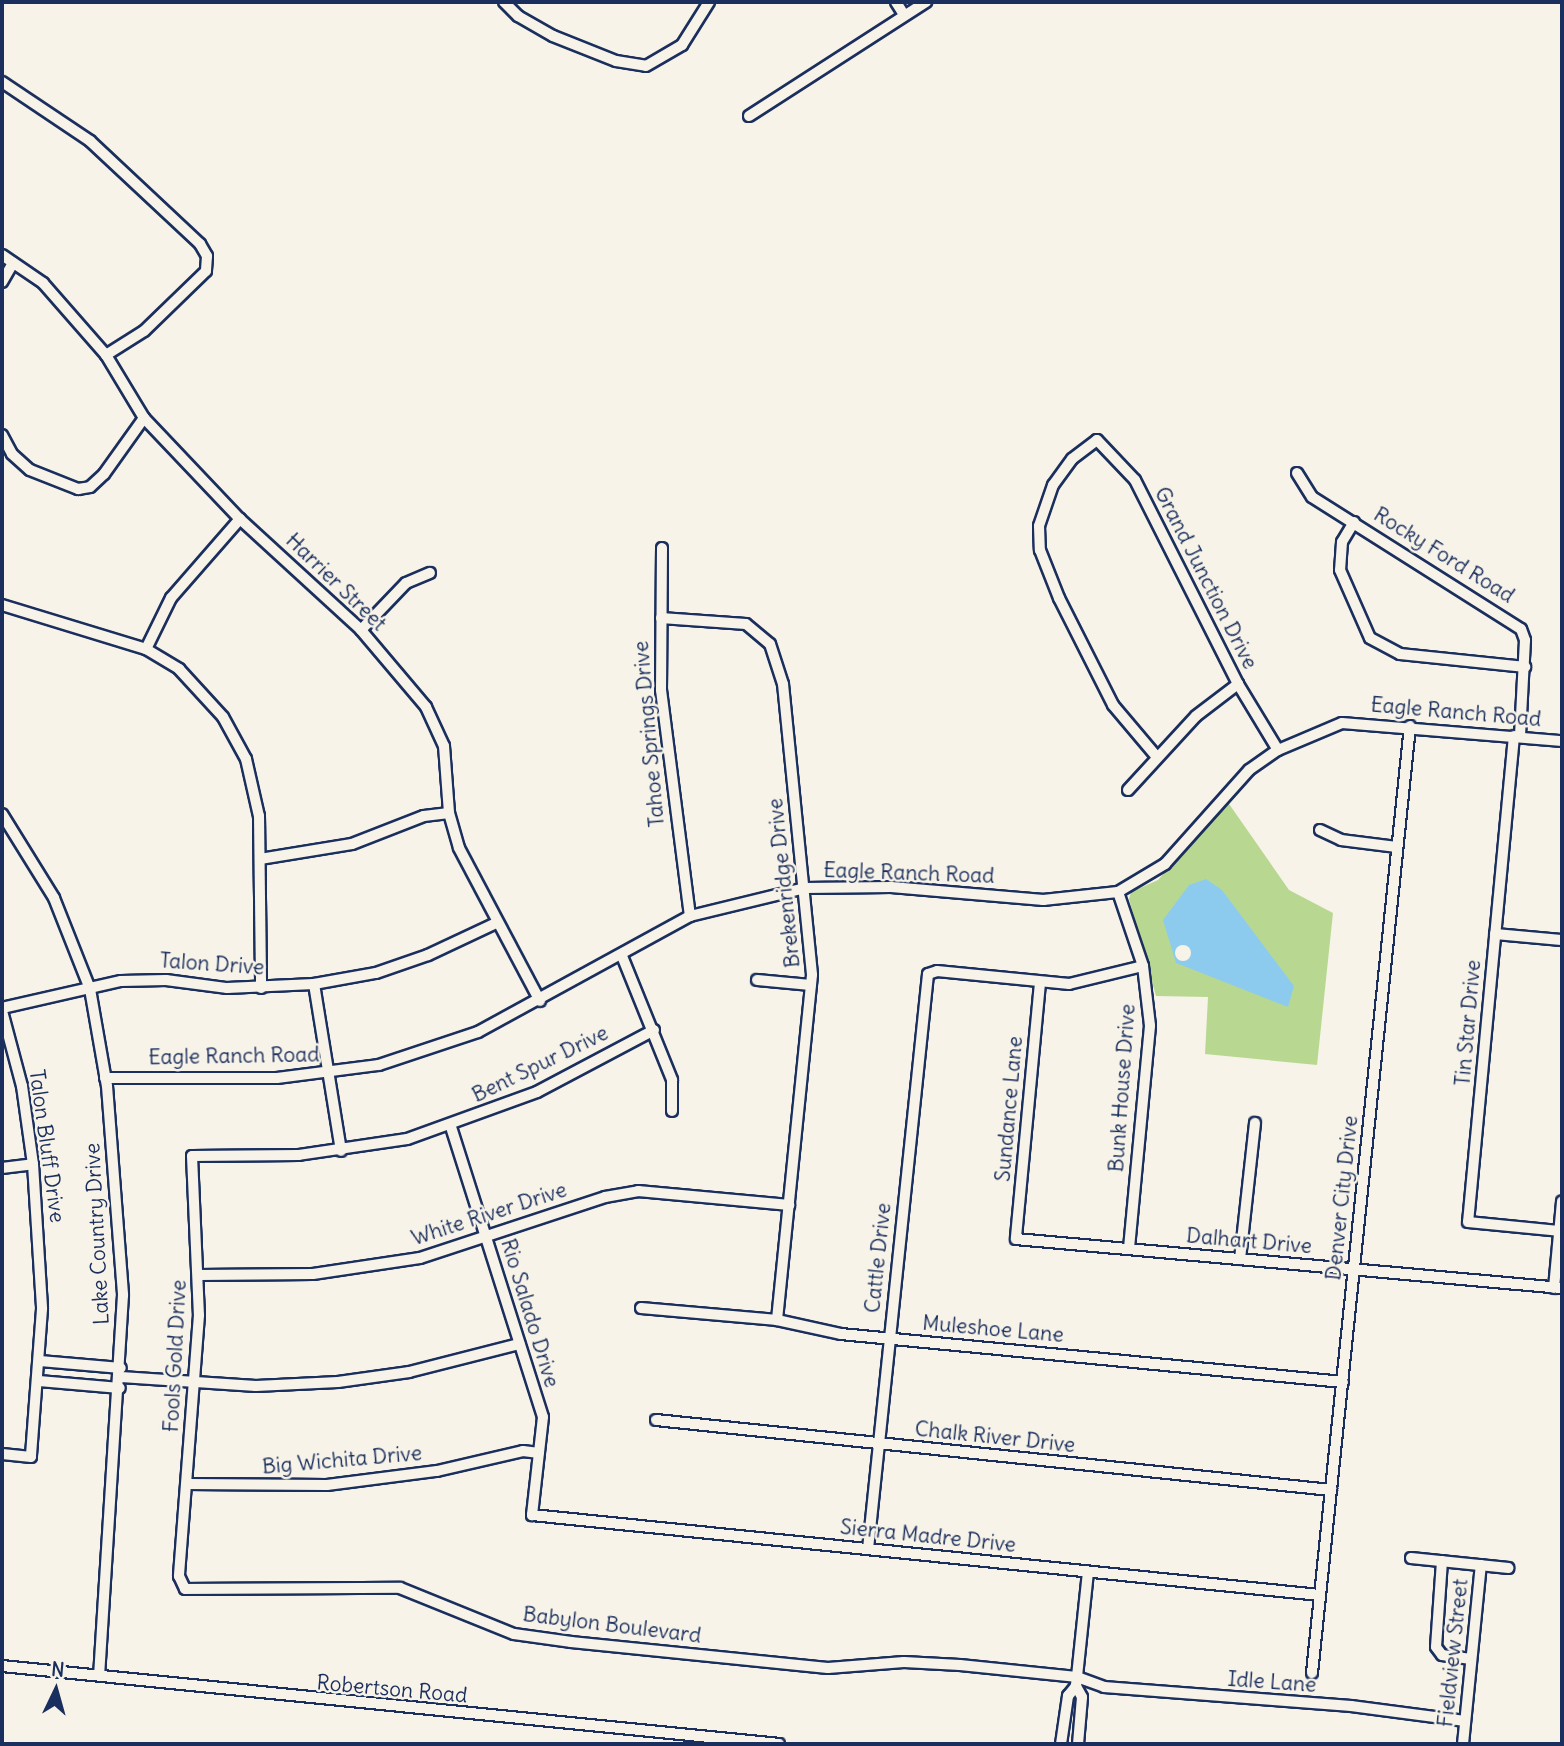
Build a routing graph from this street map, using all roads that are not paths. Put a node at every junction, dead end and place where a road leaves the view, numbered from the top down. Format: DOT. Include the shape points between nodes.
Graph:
graph roads {
  1 [pos="504,2"];
  2 [pos="709,2"];
  3 [pos="896,2"];
  4 [pos="926,2"];
  5 [pos="904,15"];
  6 [pos="2,82"];
  7 [pos="749,116"];
  8 [pos="2,255"];
  9 [pos="13,263"];
  10 [pos="2,282"];
  11 [pos="106,355"];
  12 [pos="144,418"];
  13 [pos="2,435"];
  14 [pos="12,454"];
  15 [pos="2,464"];
  16 [pos="1297,473"];
  17 [pos="240,519"];
  18 [pos="1354,522"];
  19 [pos="662,548"];
  20 [pos="430,573"];
  21 [pos="2,605"];
  22 [pos="661,618"];
  23 [pos="361,630"];
  24 [pos="146,649"];
  25 [pos="1525,667"];
  26 [pos="1238,684"];
  27 [pos="1410,726"];
  28 [pos="1517,737"];
  29 [pos="1562,741"];
  30 [pos="1278,750"];
  31 [pos="1157,757"];
  32 [pos="1128,790"];
  33 [pos="449,813"];
  34 [pos="2,814"];
  35 [pos="1320,830"];
  36 [pos="1398,847"];
  37 [pos="260,859"];
  38 [pos="805,888"];
  39 [pos="1118,892"];
  40 [pos="690,916"];
  41 [pos="496,923"];
  42 [pos="1495,934"];
  43 [pos="1562,940"];
  44 [pos="622,956"];
  45 [pos="1143,967"];
  46 [pos="757,980"];
  47 [pos="1040,983"];
  48 [pos="314,984"];
  49 [pos="811,985"];
  50 [pos="261,988"];
  51 [pos="90,989"];
  52 [pos="540,1001"];
  53 [pos="2,1010"];
  54 [pos="654,1030"];
  55 [pos="328,1074"];
  56 [pos="105,1078"];
  57 [pos="672,1111"];
  58 [pos="1255,1123"];
  59 [pos="451,1127"];
  60 [pos="341,1151"];
  61 [pos="192,1156"];
  62 [pos="33,1164"];
  63 [pos="2,1168"];
  64 [pos="1562,1201"];
  65 [pos="789,1205"];
  66 [pos="1559,1231"];
  67 [pos="487,1239"];
  68 [pos="1016,1239"];
  69 [pos="1129,1249"];
  70 [pos="1240,1259"];
  71 [pos="1353,1269"];
  72 [pos="199,1275"];
  73 [pos="1558,1288"];
  74 [pos="641,1308"];
  75 [pos="777,1320"];
  76 [pos="889,1338"];
  77 [pos="520,1344"];
  78 [pos="40,1361"];
  79 [pos="121,1378"];
  80 [pos="39,1381"];
  81 [pos="1343,1381"];
  82 [pos="196,1384"];
  83 [pos="656,1420"];
  84 [pos="878,1444"];
  85 [pos="539,1453"];
  86 [pos="2,1454"];
  87 [pos="187,1484"];
  88 [pos="1331,1490"];
  89 [pos="532,1515"];
  90 [pos="868,1549"];
  91 [pos="180,1557"];
  92 [pos="1411,1558"];
  93 [pos="1442,1561"];
  94 [pos="1481,1565"];
  95 [pos="1507,1568"];
  96 [pos="1088,1572"];
  97 [pos="1319,1595"];
  98 [pos="1471,1659"];
  99 [pos="2,1666"];
  100 [pos="1312,1673"];
  101 [pos="99,1675"];
  102 [pos="1077,1682"];
  103 [pos="1465,1721"];
  104 [pos="779,1744"];
  105 [pos="1062,1744"];
  106 [pos="1078,1744"];
  107 [pos="1462,1744"];
  1 -- 2 [label="street" via="518,16 553,36 616,61 646,66 682,45"];
  3 -- 5 [label="street"];
  4 -- 5 [label="street"];
  5 -- 7 [label="street"];
  6 -- 11 [label="street" via="90,141 200,244 206,256 206,271 144,331"];
  8 -- 9 [label="street, Harrier Street"];
  9 -- 10 [label="street"];
  9 -- 11 [label="street, Harrier Street" via="43,283"];
  11 -- 12 [label="street, Harrier Street"];
  12 -- 14 [label="street" via="124,450 90,487 68,488 30,470"];
  12 -- 17 [label="street, Harrier Street"];
  13 -- 14 [label="street"];
  14 -- 15 [label="street"];
  16 -- 18 [label="street, Rocky Ford Road" via="1312,496"];
  17 -- 23 [label="street, Harrier Street"];
  17 -- 24 [label="street" via="171,598"];
  18 -- 25 [label="street, Rocky Ford Road" via="1510,618 1525,640"];
  18 -- 25 [label="street" via="1342,542 1340,570 1370,638 1400,654"];
  19 -- 22 [label="street, Tahoe Springs Drive"];
  20 -- 23 [label="street" via="406,583"];
  21 -- 24 [label="street"];
  22 -- 38 [label="street, Brekenridge Drive" via="746,624 759,632 778,659"];
  22 -- 40 [label="street, Tahoe Springs Drive" via="660,690"];
  23 -- 33 [label="street, Harrier Street" via="439,728"];
  24 -- 37 [label="street" via="180,669 223,717 236,739 254,785"];
  25 -- 28 [label="street, Rocky Ford Road"];
  26 -- 30 [label="street, Grand Junction Drive"];
  26 -- 31 [label="street" via="1196,716"];
  26 -- 31 [label="street, Grand Junction Drive" via="1135,480 1098,435 1053,485 1039,526 1040,550 1113,705"];
  27 -- 28 [label="street, Eagle Ranch Road"];
  27 -- 30 [label="street, Eagle Ranch Road" via="1342,723"];
  27 -- 36 [label="street, Denver City Drive"];
  28 -- 29 [label="street, Eagle Ranch Road"];
  28 -- 42 [label="street, Tin Star Drive"];
  30 -- 39 [label="street, Eagle Ranch Road" via="1232,786 1165,864"];
  31 -- 32 [label="street"];
  33 -- 37 [label="street" via="424,816 352,844"];
  33 -- 41 [label="street, Harrier Street" via="459,848"];
  34 -- 51 [label="street, Lake Country Drive" via="54,898"];
  35 -- 36 [label="street" via="1341,841"];
  36 -- 71 [label="street, Denver City Drive"];
  37 -- 50 [label="street"];
  38 -- 39 [label="street, Eagle Ranch Road" via="891,887 1042,900"];
  38 -- 40 [label="street, Eagle Ranch Road"];
  38 -- 49 [label="street, Brekenridge Drive"];
  39 -- 45 [label="street, Bunk House Drive"];
  40 -- 44 [label="street, Eagle Ranch Road"];
  41 -- 48 [label="street, Talon Drive" via="376,973"];
  41 -- 52 [label="street, Harrier Street"];
  42 -- 43 [label="street"];
  42 -- 66 [label="street, Tin Star Drive" via="1468,1222"];
  44 -- 52 [label="street, Eagle Ranch Road"];
  44 -- 54 [label="street"];
  45 -- 47 [label="street" via="1087,982"];
  45 -- 69 [label="street, Bunk House Drive" via="1150,1026"];
  46 -- 49 [label="street"];
  47 -- 68 [label="street, Sundance Lane"];
  47 -- 76 [label="street, Cattle Drive" via="930,972"];
  48 -- 50 [label="street, Talon Drive"];
  48 -- 55 [label="street"];
  49 -- 65 [label="street, Brekenridge Drive"];
  50 -- 51 [label="street, Talon Drive" via="142,980"];
  51 -- 53 [label="street, Talon Drive"];
  51 -- 56 [label="street, Lake Country Drive"];
  52 -- 55 [label="street, Eagle Ranch Road" via="432,1049"];
  53 -- 62 [label="street, Talon Bluff Drive" via="22,1086"];
  54 -- 57 [label="street" via="671,1080"];
  54 -- 59 [label="street, Bent Spur Drive" via="537,1091"];
  55 -- 56 [label="street, Eagle Ranch Road" via="232,1080"];
  55 -- 60 [label="street"];
  56 -- 79 [label="street, Lake Country Drive" via="123,1295"];
  58 -- 70 [label="street"];
  59 -- 60 [label="street, Bent Spur Drive"];
  59 -- 67 [label="street, Rio Salado Drive"];
  60 -- 61 [label="street, Bent Spur Drive"];
  61 -- 72 [label="street, Fools Gold Drive"];
  62 -- 63 [label="street"];
  62 -- 78 [label="street, Talon Bluff Drive" via="40,1250"];
  64 -- 66 [label="street"];
  65 -- 67 [label="street, White River Drive" via="638,1191 605,1197"];
  65 -- 75 [label="street, Brekenridge Drive"];
  66 -- 73 [label="street"];
  67 -- 72 [label="street, White River Drive" via="360,1269 250,1277"];
  67 -- 77 [label="street, Rio Salado Drive"];
  68 -- 69 [label="street, Dalhart Drive"];
  69 -- 70 [label="street, Dalhart Drive"];
  70 -- 71 [label="street, Dalhart Drive"];
  71 -- 73 [label="street, Dalhart Drive"];
  71 -- 81 [label="street, Denver City Drive"];
  72 -- 82 [label="street, Fools Gold Drive"];
  74 -- 75 [label="street, Muleshoe Lane"];
  75 -- 76 [label="street, Muleshoe Lane"];
  76 -- 81 [label="street, Muleshoe Lane"];
  76 -- 84 [label="street, Cattle Drive"];
  77 -- 82 [label="street" via="409,1372 338,1382"];
  77 -- 85 [label="street, Rio Salado Drive" via="543,1417"];
  78 -- 79 [label="street"];
  78 -- 80 [label="street, Talon Bluff Drive"];
  79 -- 80 [label="street"];
  79 -- 82 [label="street"];
  79 -- 101 [label="street, Lake Country Drive"];
  80 -- 86 [label="street, Talon Bluff Drive" via="31,1457"];
  81 -- 88 [label="street, Denver City Drive"];
  82 -- 87 [label="street, Fools Gold Drive"];
  83 -- 84 [label="street, Chalk River Drive"];
  84 -- 88 [label="street, Chalk River Drive"];
  84 -- 90 [label="street, Cattle Drive"];
  85 -- 87 [label="street, Big Wichita Drive" via="523,1451 437,1471 327,1485"];
  85 -- 89 [label="street, Rio Salado Drive"];
  87 -- 91 [label="street, Fools Gold Drive"];
  88 -- 97 [label="street, Denver City Drive"];
  89 -- 90 [label="street, Sierra Madre Drive"];
  90 -- 96 [label="street, Sierra Madre Drive"];
  91 -- 102 [label="street, Babylon Boulevard" via="179,1576 185,1589 400,1588 514,1634 571,1642 828,1668 905,1662"];
  92 -- 93 [label="street"];
  93 -- 94 [label="street"];
  93 -- 98 [label="street" via="1436,1647 1442,1655"];
  94 -- 95 [label="street"];
  94 -- 98 [label="street, Fieldview Street"];
  96 -- 97 [label="street, Sierra Madre Drive"];
  96 -- 102 [label="street"];
  97 -- 100 [label="street, Denver City Drive"];
  98 -- 103 [label="street, Fieldview Street"];
  99 -- 101 [label="street, Robertson Road"];
  101 -- 104 [label="street, Robertson Road" via="289,1699"];
  102 -- 103 [label="street, Idle Lane" via="1351,1706"];
  102 -- 105 [label="street" via="1068,1696"];
  102 -- 106 [label="street" via="1082,1697"];
  103 -- 107 [label="street, Fieldview Street"];
}
